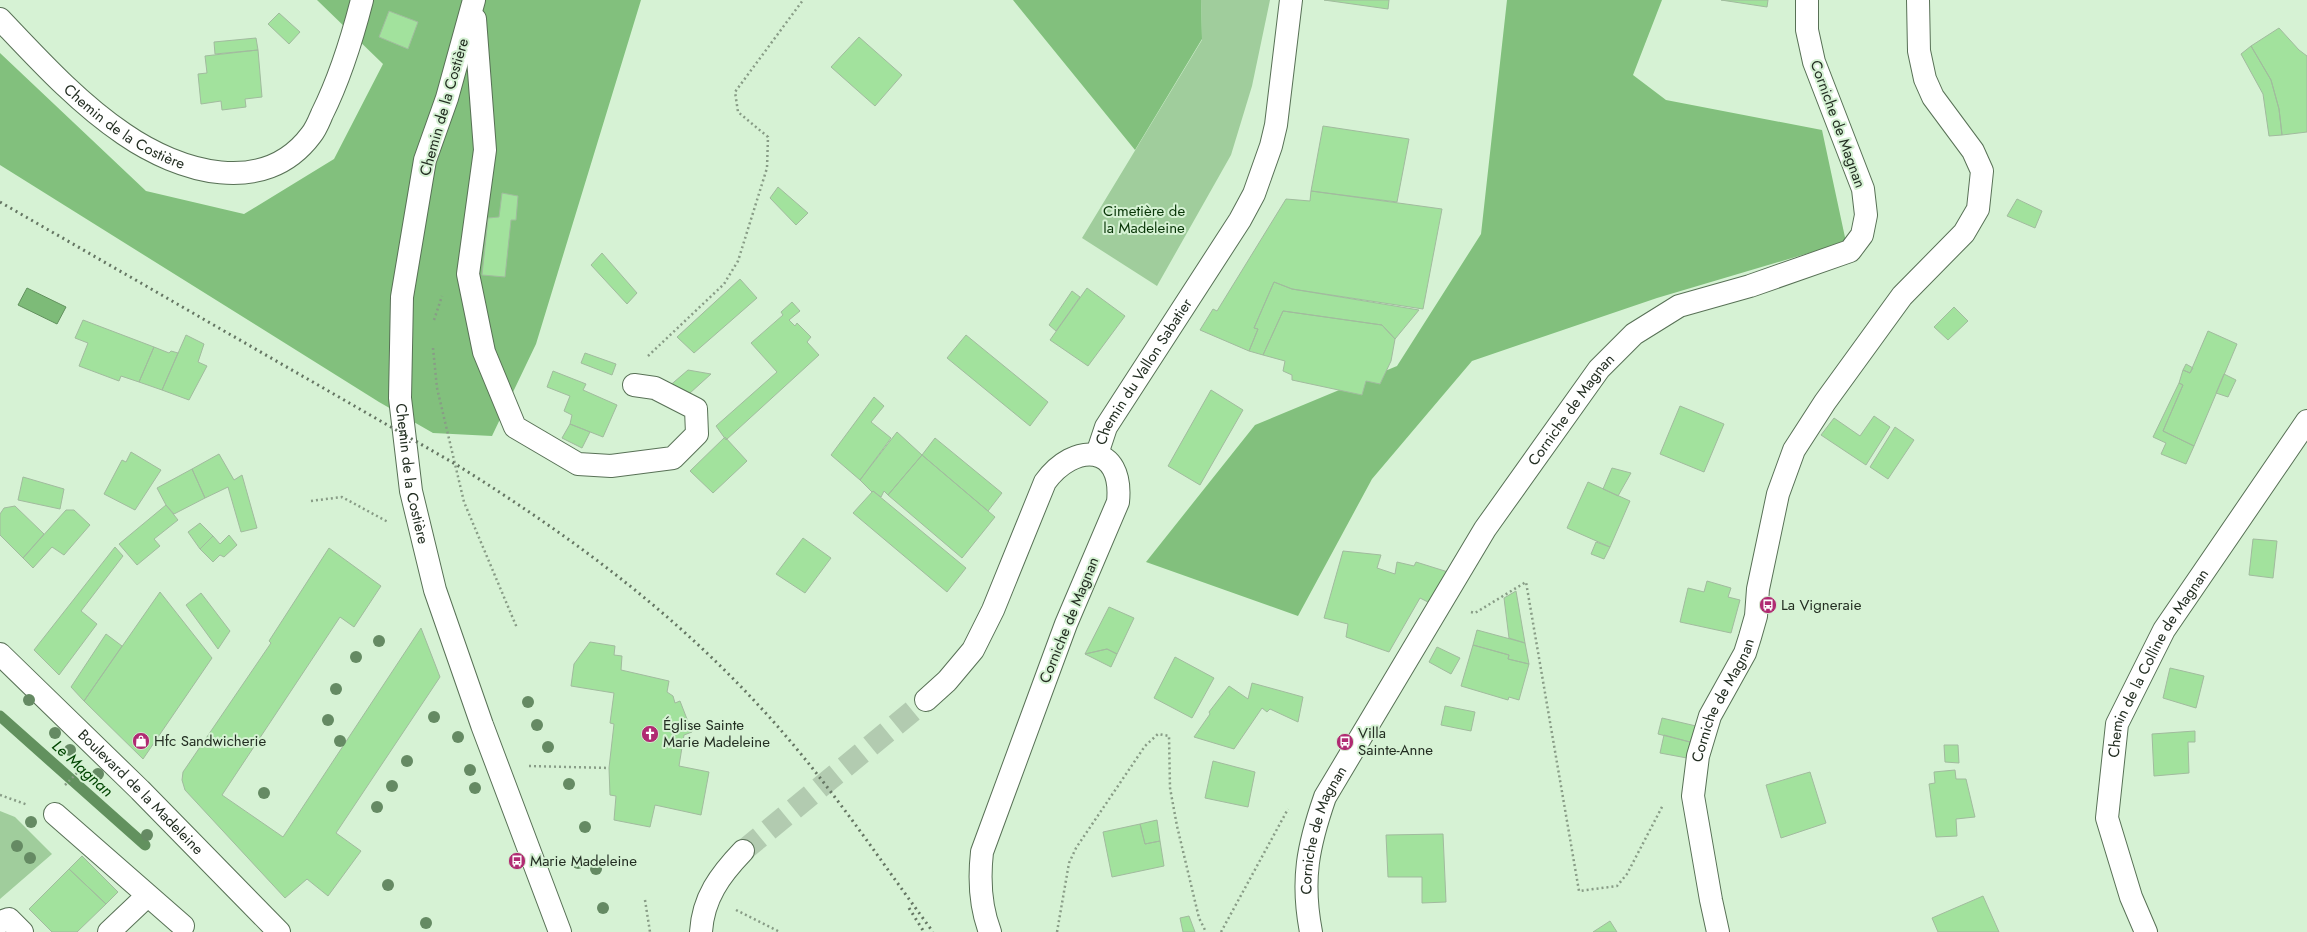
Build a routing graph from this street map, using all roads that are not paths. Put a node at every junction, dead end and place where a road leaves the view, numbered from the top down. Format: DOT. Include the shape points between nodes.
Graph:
graph roads {
  1 [pos="362,0"];
  2 [pos="1291,0"];
  3 [pos="1807,0"];
  4 [pos="1918,0"];
  5 [pos="474,2"];
  6 [pos="0,19"];
  7 [pos="634,385"];
  8 [pos="2307,421"];
  9 [pos="1097,454"];
  10 [pos="0,654"];
  11 [pos="926,700"];
  12 [pos="55,814"];
  13 [pos="743,851"];
  14 [pos="147,896"];
  15 [pos="0,922"];
  16 [pos="183,926"];
  17 [pos="22,932"];
  18 [pos="109,932"];
  19 [pos="279,932"];
  20 [pos="560,932"];
  21 [pos="701,932"];
  22 [pos="990,932"];
  23 [pos="1311,932"];
  24 [pos="1718,932"];
  25 [pos="2146,932"];
  1 -- 6 [label="street, Chemin de la Costière" via="340,72 312,135 291,156 264,170 232,175 153,153 123,134 84,102"];
  2 -- 9 [label="street, Chemin du Vallon Sabatier" via="1276,125 1265,168 1254,194 1240,220 1106,427"];
  3 -- 23 [label="street, Corniche de Magnan" via="1807,30 1814,62 1863,189 1866,215 1862,235 1850,251 1750,286 1679,306 1634,334 1600,369 1485,529 1325,797 1306,864 1308,919"];
  4 -- 24 [label="street, Corniche de Magnan" via="1919,51 1925,79 1933,97 1973,151 1982,171 1978,209 1964,233 1902,296 1825,402 1794,450 1778,494 1750,637 1745,653 1710,716 1698,756 1693,796 1710,900"];
  5 -- 7 [label="street" via="486,150 468,274 484,352 515,427 578,464 611,466 673,458 697,434 696,409 655,388"];
  5 -- 20 [label="street, Chemin de la Costière" via="447,98 425,160 402,297 400,398 410,491 435,590 479,717"];
  8 -- 25 [label="street, Chemin de la Colline de Magnan" via="2164,630 2117,724 2106,818 2131,897"];
  9 -- 11 [label="street, Chemin du Vallon Sabatier" via="1070,458 1052,472 1045,482 993,610 973,650 947,681"];
  9 -- 22 [label="street, Corniche de Magnan" via="1104,457 1116,473 1118,502 1066,624 982,852 980,884 983,910"];
  10 -- 19 [label="street, Boulevard de la Madeleine" via="140,790"];
  12 -- 14 [label="street"];
  13 -- 21 [label="street" via="727,868 709,897 702,915"];
  14 -- 16 [label="street"];
  14 -- 18 [label="street"];
  15 -- 17 [label="street" via="9,919"];
}
